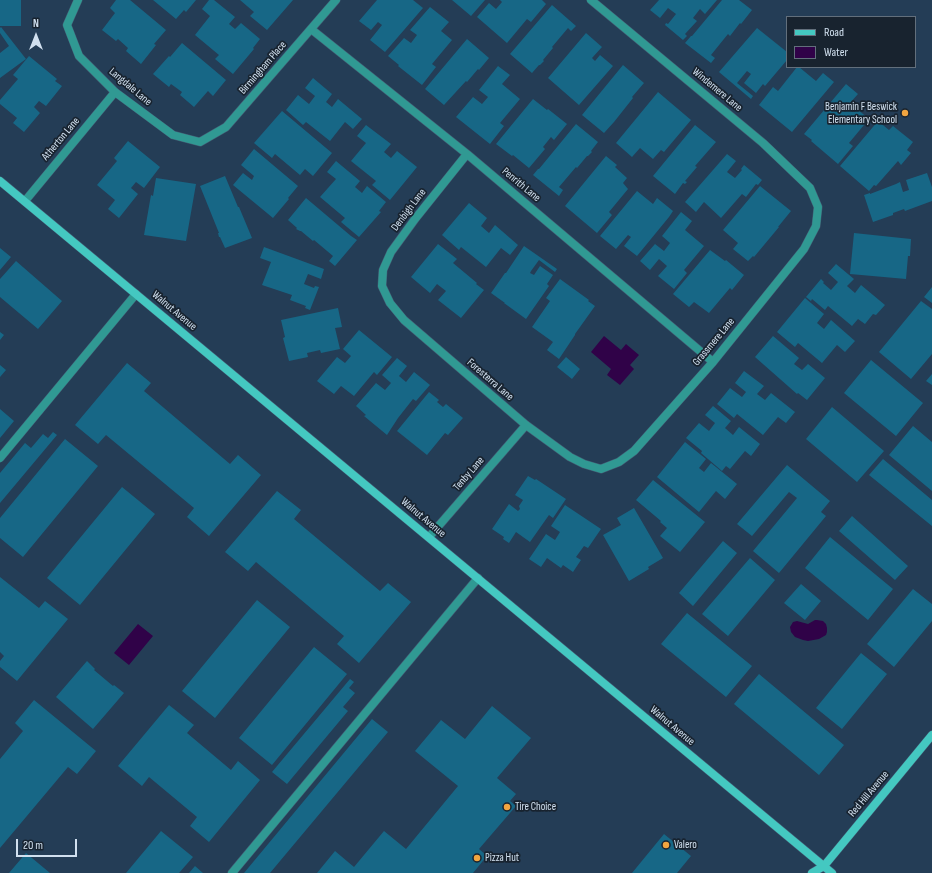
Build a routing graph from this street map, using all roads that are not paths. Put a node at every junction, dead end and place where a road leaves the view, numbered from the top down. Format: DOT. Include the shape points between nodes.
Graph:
graph roads {
  1 [pos="78,0"];
  2 [pos="336,0"];
  3 [pos="591,0"];
  4 [pos="311,29"];
  5 [pos="115,92"];
  6 [pos="200,142"];
  7 [pos="466,154"];
  8 [pos="0,181"];
  9 [pos="25,201"];
  10 [pos="818,207"];
  11 [pos="382,286"];
  12 [pos="136,294"];
  13 [pos="713,362"];
  14 [pos="526,425"];
  15 [pos="0,458"];
  16 [pos="601,468"];
  17 [pos="429,537"];
  18 [pos="478,578"];
  19 [pos="932,735"];
  20 [pos="823,869"];
  21 [pos="232,873"];
  22 [pos="812,873"];
  23 [pos="832,873"];
  1 -- 5 [label="street, Langdale Lane" via="67,25 79,56"];
  2 -- 4 [label="street, Birmingham Place"];
  3 -- 10 [label="street, Windemere Lane" via="763,143 810,188"];
  4 -- 6 [label="street, Birmingham Place" via="226,127"];
  4 -- 7 [label="street, Penrith Lane"];
  5 -- 6 [label="street, Langdale Lane" via="173,135"];
  5 -- 9 [label="street, Atherton Lane"];
  7 -- 11 [label="street, Denbigh Lane" via="391,252 383,270"];
  7 -- 13 [label="street, Penrith Lane"];
  8 -- 9 [label="main road, Walnut Avenue"];
  9 -- 12 [label="main road, Walnut Avenue"];
  10 -- 13 [label="street, Grassmere Lane" via="816,226 804,249"];
  11 -- 14 [label="street, Foresterra Lane" via="390,303 404,320"];
  12 -- 15 [label="street"];
  12 -- 17 [label="main road, Walnut Avenue"];
  13 -- 16 [label="street, Grassmere Lane" via="634,451 619,462"];
  14 -- 16 [label="street, Foresterra Lane" via="570,457"];
  14 -- 17 [label="street, Tenby Lane"];
  17 -- 18 [label="main road, Walnut Avenue"];
  18 -- 20 [label="main road, Walnut Avenue"];
  18 -- 21 [label="street"];
  19 -- 20 [label="main road, Red Hill Avenue"];
  20 -- 22 [label="main road, Red Hill Avenue"];
  20 -- 23 [label="main road, Walnut Avenue"];
}
